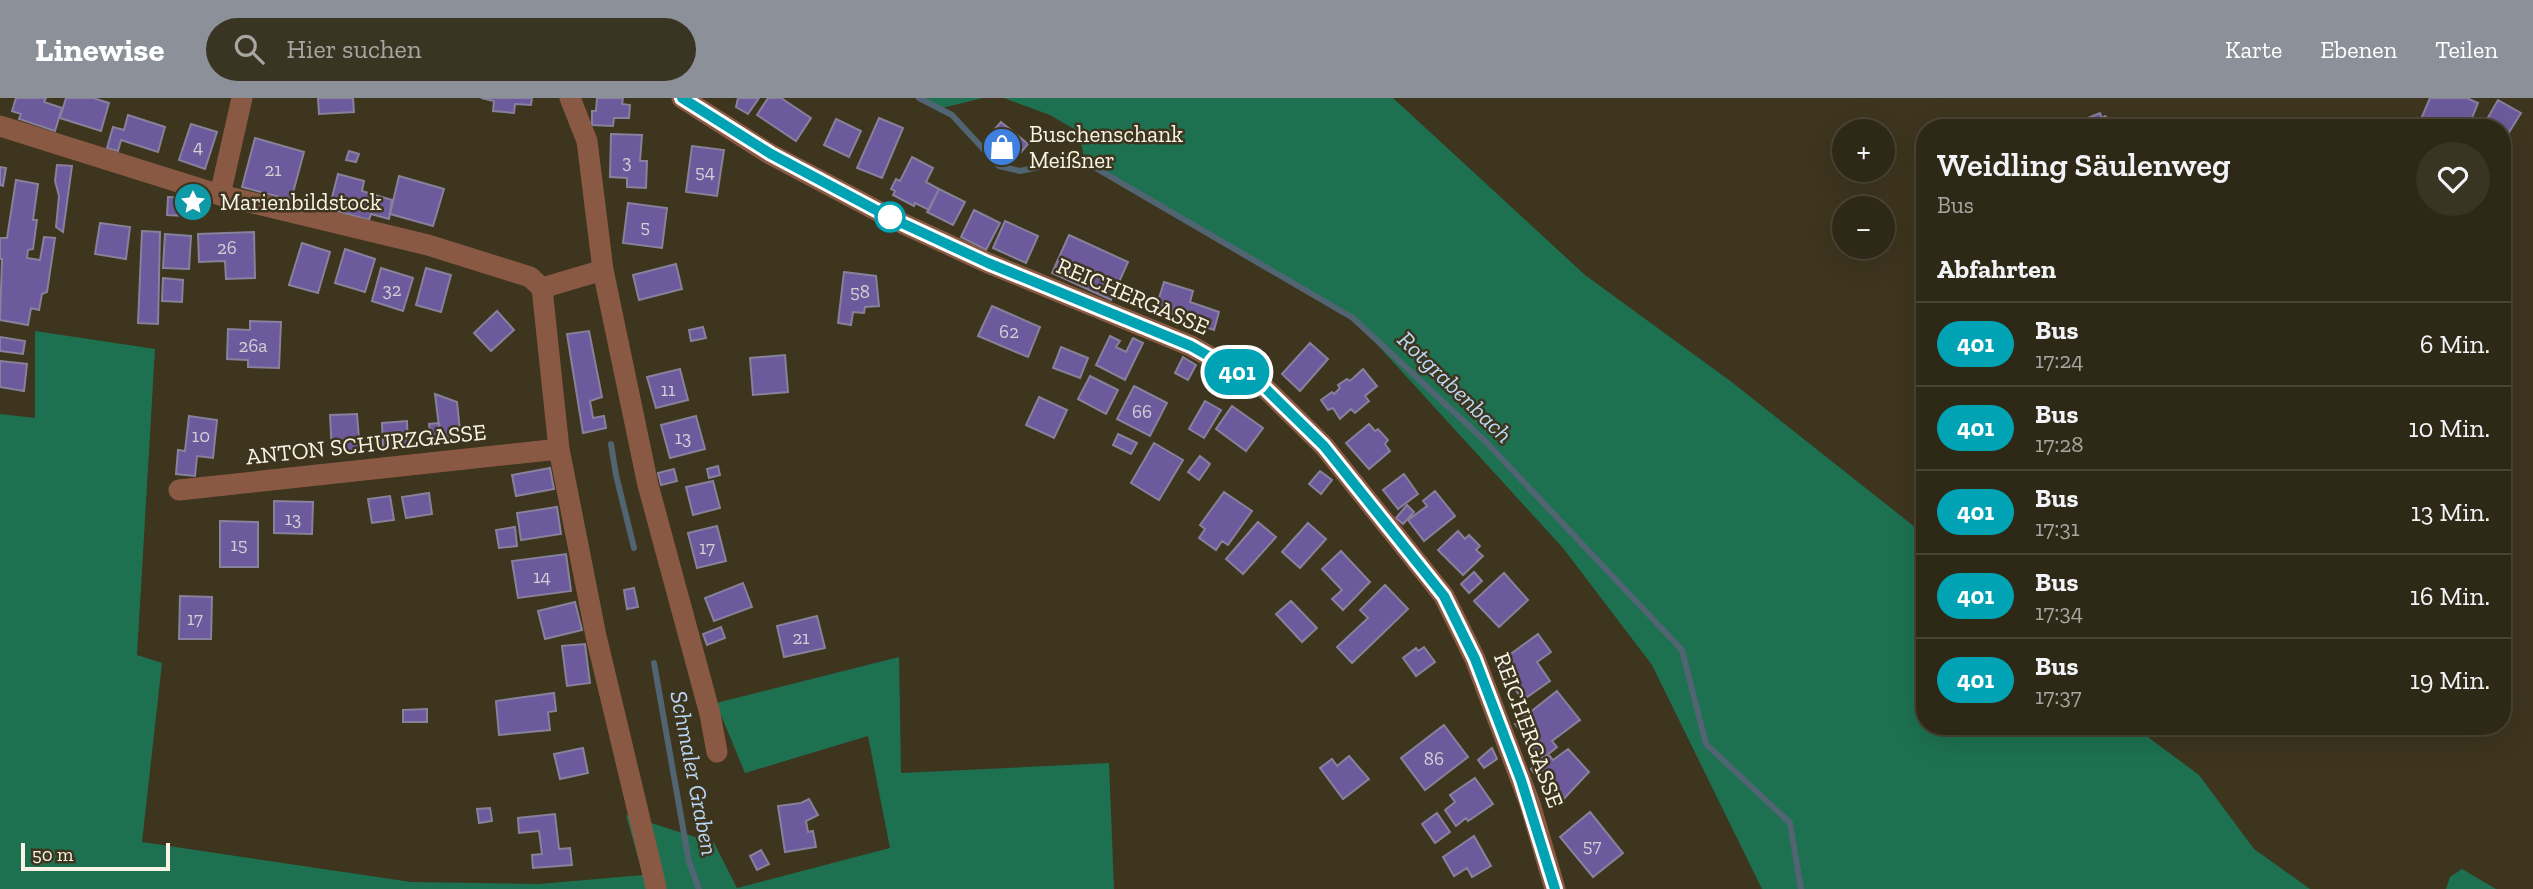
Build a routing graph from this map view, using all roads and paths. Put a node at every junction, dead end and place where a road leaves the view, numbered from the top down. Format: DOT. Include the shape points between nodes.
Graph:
graph roads {
  1 [pos="242,98"];
  2 [pos="570,98"];
  3 [pos="682,98"];
  4 [pos="0,126"];
  5 [pos="220,195"];
  6 [pos="603,270"];
  7 [pos="542,288"];
  8 [pos="559,449"];
  9 [pos="179,490"];
  10 [pos="717,752"];
  11 [pos="656,887"];
  12 [pos="1555,889"];
  1 -- 5 [label="street"];
  2 -- 6 [label="street" via="587,141"];
  3 -- 12 [label="street, REICHERGASSE" via="771,154 883,214 988,263 1191,346 1265,388 1324,446 1444,596 1475,659 1530,804"];
  4 -- 5 [label="street"];
  5 -- 7 [label="street" via="428,245 530,277"];
  6 -- 7 [label="street"];
  6 -- 10 [label="street" via="648,485"];
  7 -- 8 [label="street"];
  8 -- 9 [label="street, ANTON SCHURZGASSE"];
  8 -- 11 [label="street" via="596,636"];
}
